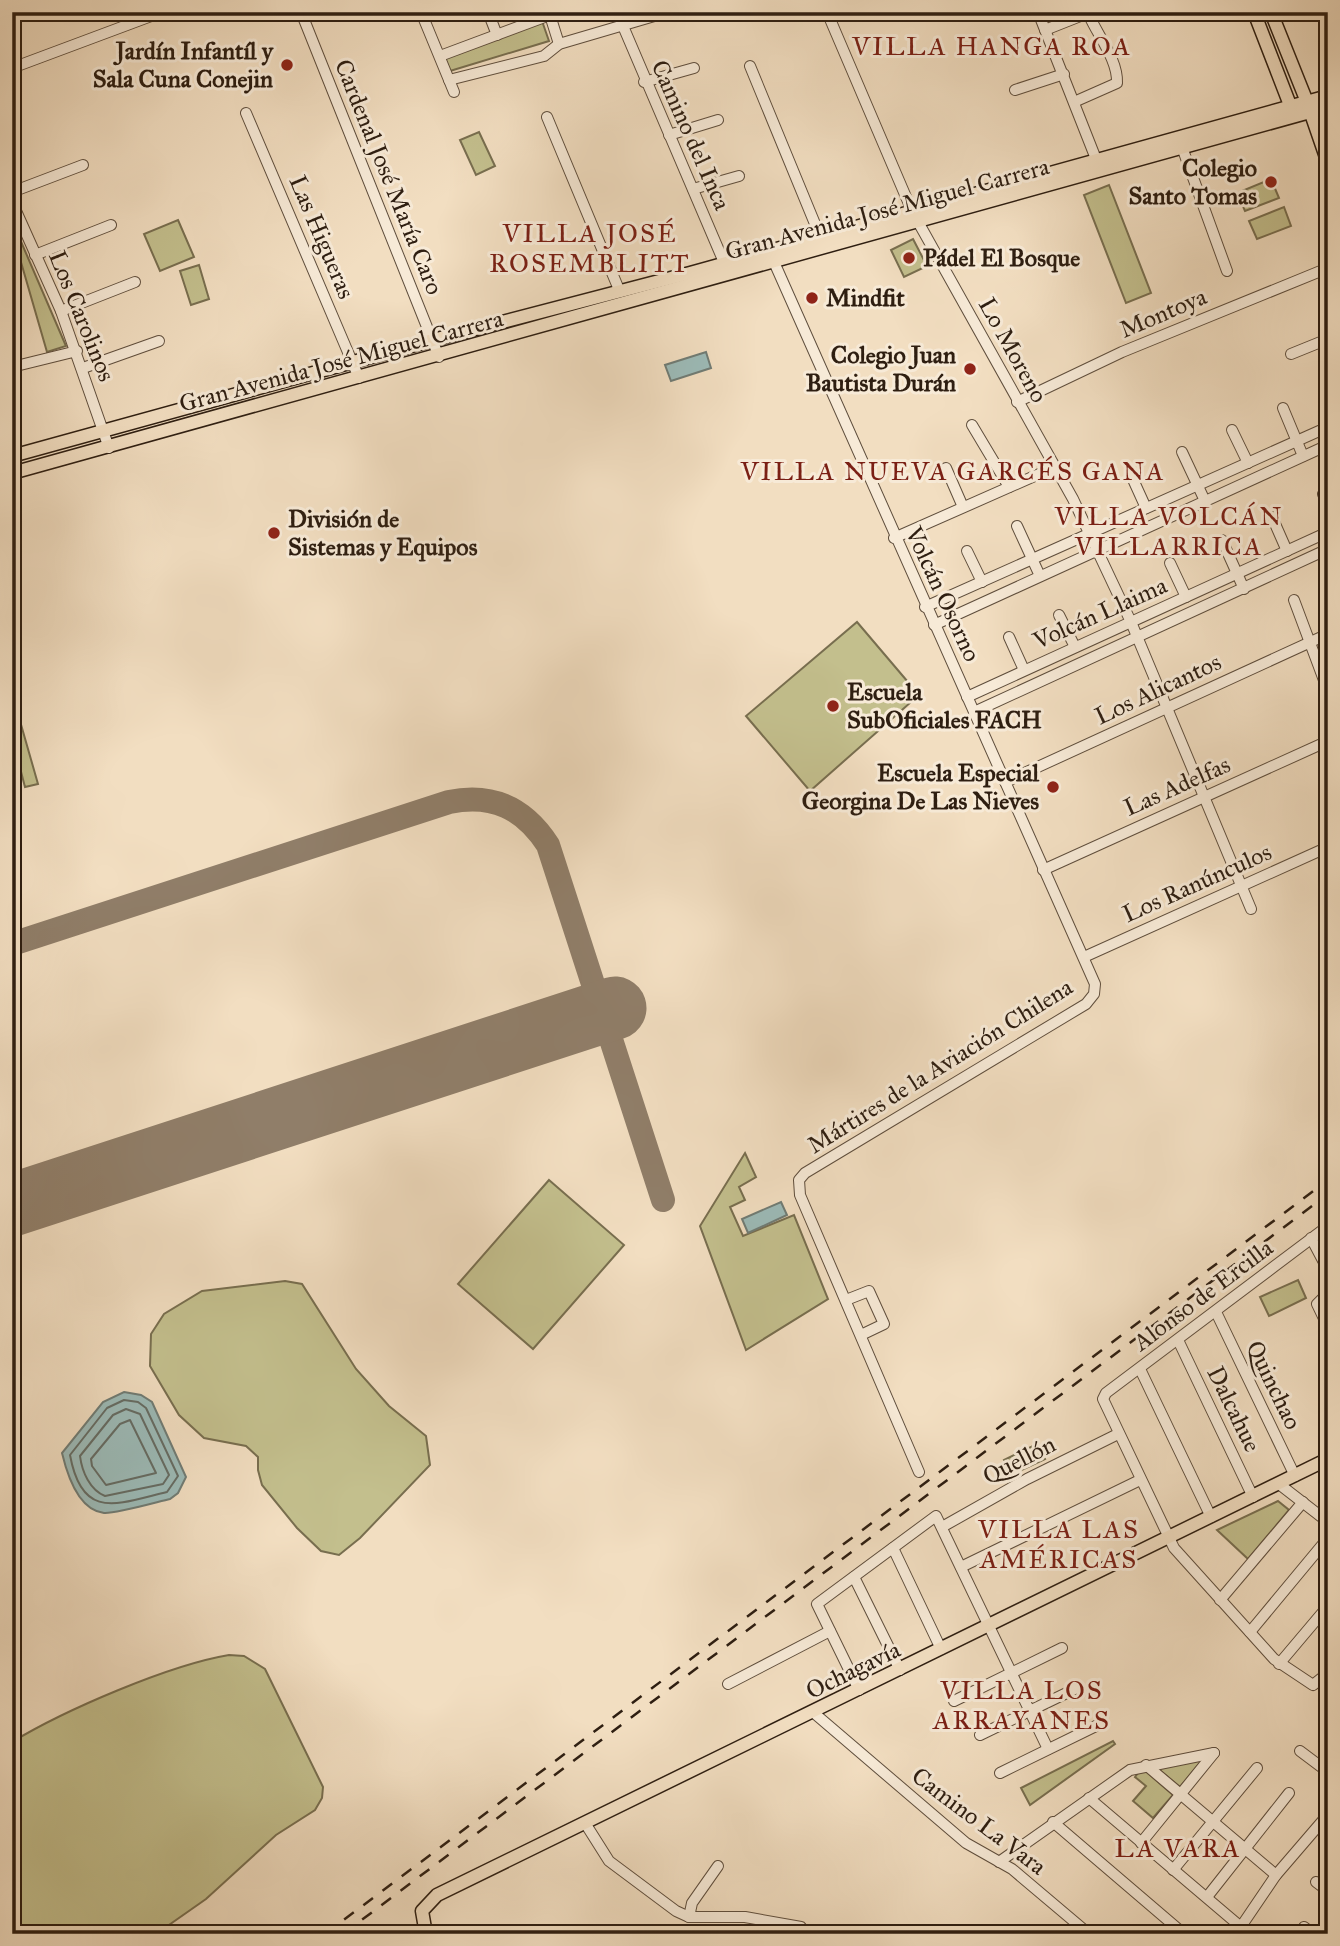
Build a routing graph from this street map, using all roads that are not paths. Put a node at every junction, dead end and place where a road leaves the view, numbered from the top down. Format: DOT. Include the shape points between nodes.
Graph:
graph roads {
  1 [pos="162,12"];
  2 [pos="301,12"];
  3 [pos="421,12"];
  4 [pos="488,12"];
  5 [pos="617,12"];
  6 [pos="668,12"];
  7 [pos="827,12"];
  8 [pos="1038,12"];
  9 [pos="1254,12"];
  10 [pos="1271,12"];
  11 [pos="550,14"];
  12 [pos="622,25"];
  13 [pos="1045,30"];
  14 [pos="498,35"];
  15 [pos="559,44"];
  16 [pos="440,56"];
  17 [pos="750,66"];
  18 [pos="12,68"];
  19 [pos="694,68"];
  20 [pos="1064,74"];
  21 [pos="449,80"];
  22 [pos="644,82"];
  23 [pos="1015,90"];
  24 [pos="454,92"];
  25 [pos="1328,96"];
  26 [pos="1074,103"];
  27 [pos="1290,105"];
  28 [pos="1308,107"];
  29 [pos="1328,107"];
  30 [pos="246,113"];
  31 [pos="547,117"];
  32 [pos="718,120"];
  33 [pos="669,135"];
  34 [pos="1183,149"];
  35 [pos="1096,159"];
  36 [pos="1328,163"];
  37 [pos="83,165"];
  38 [pos="739,176"];
  39 [pos="692,189"];
  40 [pos="12,192"];
  41 [pos="12,202"];
  42 [pos="912,211"];
  43 [pos="920,223"];
  44 [pos="111,225"];
  45 [pos="25,231"];
  46 [pos="12,235"];
  47 [pos="820,236"];
  48 [pos="35,255"];
  49 [pos="774,262"];
  50 [pos="1328,268"];
  51 [pos="727,269"];
  52 [pos="1227,271"];
  53 [pos="135,282"];
  54 [pos="620,292"];
  55 [pos="61,311"];
  56 [pos="1328,339"];
  57 [pos="433,340"];
  58 [pos="159,341"];
  59 [pos="77,351"];
  60 [pos="1291,354"];
  61 [pos="439,357"];
  62 [pos="353,362"];
  63 [pos="12,367"];
  64 [pos="83,368"];
  65 [pos="359,378"];
  66 [pos="1017,402"];
  67 [pos="1283,408"];
  68 [pos="972,425"];
  69 [pos="1328,427"];
  70 [pos="1233,430"];
  71 [pos="103,431"];
  72 [pos="1296,441"];
  73 [pos="1328,445"];
  74 [pos="109,448"];
  75 [pos="1182,452"];
  76 [pos="12,456"];
  77 [pos="1303,456"];
  78 [pos="1248,463"];
  79 [pos="1055,467"];
  80 [pos="946,468"];
  81 [pos="12,474"];
  82 [pos="1131,475"];
  83 [pos="1007,484"];
  84 [pos="1198,485"];
  85 [pos="1205,501"];
  86 [pos="962,504"];
  87 [pos="1146,508"];
  88 [pos="1272,517"];
  89 [pos="1017,526"];
  90 [pos="1328,532"];
  91 [pos="1089,534"];
  92 [pos="894,538"];
  93 [pos="1222,540"];
  94 [pos="1328,549"];
  95 [pos="1097,550"];
  96 [pos="967,551"];
  97 [pos="1287,551"];
  98 [pos="1032,559"];
  99 [pos="1170,563"];
  100 [pos="1237,573"];
  101 [pos="1040,576"];
  102 [pos="982,582"];
  103 [pos="1244,589"];
  104 [pos="1186,597"];
  105 [pos="1294,600"];
  106 [pos="925,607"];
  107 [pos="1059,615"];
  108 [pos="1131,622"];
  109 [pos="934,625"];
  110 [pos="1328,634"];
  111 [pos="1009,637"];
  112 [pos="1138,637"];
  113 [pos="1308,643"];
  114 [pos="1074,648"];
  115 [pos="1024,670"];
  116 [pos="1328,691"];
  117 [pos="967,697"];
  118 [pos="1169,706"];
  119 [pos="974,712"];
  120 [pos="1328,741"];
  121 [pos="1005,782"];
  122 [pos="1205,797"];
  123 [pos="1328,847"];
  124 [pos="1043,870"];
  125 [pos="1241,886"];
  126 [pos="1251,909"];
  127 [pos="1084,957"];
  128 [pos="1094,979"];
  129 [pos="1328,1226"];
  130 [pos="1311,1238"];
  131 [pos="1328,1270"];
  132 [pos="1328,1293"];
  133 [pos="846,1300"];
  134 [pos="1216,1312"];
  135 [pos="1328,1327"];
  136 [pos="861,1335"];
  137 [pos="1178,1340"];
  138 [pos="1140,1369"];
  139 [pos="1118,1434"];
  140 [pos="1328,1459"];
  141 [pos="919,1472"];
  142 [pos="1295,1476"];
  143 [pos="1140,1480"];
  144 [pos="1279,1484"];
  145 [pos="1253,1497"];
  146 [pos="1303,1502"];
  147 [pos="1212,1517"];
  148 [pos="1328,1522"];
  149 [pos="942,1527"];
  150 [pos="1168,1537"];
  151 [pos="1328,1538"];
  152 [pos="893,1548"];
  153 [pos="961,1567"];
  154 [pos="854,1577"];
  155 [pos="1220,1600"];
  156 [pos="1328,1606"];
  157 [pos="988,1626"];
  158 [pos="830,1631"];
  159 [pos="1250,1632"];
  160 [pos="1062,1648"];
  161 [pos="941,1649"];
  162 [pos="1279,1664"];
  163 [pos="900,1670"];
  164 [pos="1011,1673"];
  165 [pos="1328,1673"];
  166 [pos="728,1684"];
  167 [pos="1079,1687"];
  168 [pos="859,1690"];
  169 [pos="954,1701"];
  170 [pos="1030,1711"];
  171 [pos="814,1713"];
  172 [pos="1102,1723"];
  173 [pos="981,1735"];
  174 [pos="1048,1749"];
  175 [pos="1300,1751"];
  176 [pos="1146,1765"];
  177 [pos="1326,1767"];
  178 [pos="1257,1768"];
  179 [pos="1000,1773"];
  180 [pos="1181,1793"];
  181 [pos="1289,1793"];
  182 [pos="1089,1798"];
  183 [pos="1325,1818"];
  184 [pos="1214,1820"];
  185 [pos="1053,1822"];
  186 [pos="584,1824"];
  187 [pos="1141,1843"];
  188 [pos="1246,1847"];
  189 [pos="999,1862"];
  190 [pos="718,1866"];
  191 [pos="1173,1870"];
  192 [pos="1276,1875"];
  193 [pos="1316,1882"];
  194 [pos="1328,1891"];
  195 [pos="1207,1897"];
  196 [pos="689,1917"];
  197 [pos="801,1927"];
  198 [pos="1238,1930"];
  199 [pos="426,1934"];
  200 [pos="1089,1934"];
  201 [pos="1184,1934"];
  1 -- 18 [label="street"];
  2 -- 57 [label="street, Cardenal José María Caro"];
  3 -- 16 [label="street"];
  4 -- 14 [label="street"];
  5 -- 12 [label="street, Camino del Inca"];
  6 -- 12 [label="street"];
  7 -- 42 [label="street, Lo Moreno"];
  8 -- 13 [label="street"];
  9 -- 27 [label="main road"];
  10 -- 28 [label="main road"];
  11 -- 14 [label="street"];
  11 -- 15 [label="street"];
  12 -- 15 [label="street"];
  12 -- 22 [label="street, Camino del Inca"];
  13 -- 20 [label="street"];
  13 -- 26 [label="street" via="1088,13 1106,48 1117,83"];
  14 -- 16 [label="street"];
  15 -- 21 [label="street" via="544,56"];
  16 -- 21 [label="street"];
  17 -- 47 [label="street"];
  19 -- 22 [label="street"];
  20 -- 23 [label="street"];
  20 -- 26 [label="street"];
  21 -- 24 [label="street"];
  22 -- 33 [label="street, Camino del Inca"];
  25 -- 28 [label="main road, Gran Avenida José Miguel Carrera"];
  26 -- 35 [label="street"];
  27 -- 28 [label="main road, Gran Avenida José Miguel Carrera"];
  27 -- 35 [label="main road, Gran Avenida José Miguel Carrera"];
  28 -- 29 [label="main road, Gran Avenida José Miguel Carrera"];
  28 -- 34 [label="main road, Gran Avenida José Miguel Carrera"];
  28 -- 36 [label="main road"];
  30 -- 62 [label="street, Las Higueras"];
  31 -- 54 [label="street"];
  32 -- 33 [label="street"];
  33 -- 39 [label="street, Camino del Inca"];
  34 -- 43 [label="main road, Gran Avenida José Miguel Carrera"];
  34 -- 52 [label="street"];
  35 -- 42 [label="main road, Gran Avenida José Miguel Carrera"];
  37 -- 40 [label="street"];
  38 -- 39 [label="street"];
  39 -- 51 [label="street, Camino del Inca"];
  41 -- 45 [label="street, Los Carolinos"];
  42 -- 43 [label="street, Lo Moreno"];
  42 -- 47 [label="main road, Gran Avenida José Miguel Carrera"];
  43 -- 49 [label="main road, Gran Avenida José Miguel Carrera"];
  43 -- 66 [label="street, Lo Moreno"];
  44 -- 48 [label="street"];
  45 -- 46 [label="street"];
  45 -- 48 [label="street, Los Carolinos"];
  47 -- 51 [label="main road, Gran Avenida José Miguel Carrera"];
  48 -- 55 [label="street, Los Carolinos"];
  49 -- 51 [label="main road, Gran Avenida José Miguel Carrera"];
  49 -- 92 [label="street, Volcán Osorno"];
  50 -- 66 [label="street, Montoya" via="1122,352"];
  51 -- 54 [label="main road, Gran Avenida José Miguel Carrera"];
  51 -- 61 [label="main road, Gran Avenida José Miguel Carrera"];
  53 -- 55 [label="street"];
  54 -- 57 [label="main road, Gran Avenida José Miguel Carrera"];
  55 -- 59 [label="street, Los Carolinos"];
  56 -- 60 [label="street"];
  57 -- 61 [label="street, Cardenal José María Caro"];
  57 -- 62 [label="main road, Gran Avenida José Miguel Carrera"];
  58 -- 64 [label="street"];
  59 -- 63 [label="street"];
  59 -- 64 [label="street, Los Carolinos"];
  61 -- 65 [label="main road, Gran Avenida José Miguel Carrera"];
  62 -- 65 [label="street, Las Higueras"];
  62 -- 71 [label="main road, Gran Avenida José Miguel Carrera"];
  64 -- 71 [label="street, Los Carolinos"];
  65 -- 74 [label="main road, Gran Avenida José Miguel Carrera"];
  66 -- 79 [label="street, Lo Moreno"];
  67 -- 72 [label="street"];
  68 -- 83 [label="street"];
  69 -- 72 [label="street"];
  70 -- 78 [label="street"];
  71 -- 74 [label="street, Los Carolinos"];
  71 -- 76 [label="main road, Gran Avenida José Miguel Carrera"];
  72 -- 77 [label="street"];
  72 -- 78 [label="street"];
  73 -- 77 [label="street"];
  74 -- 81 [label="main road, Gran Avenida José Miguel Carrera"];
  75 -- 84 [label="street"];
  77 -- 85 [label="street"];
  78 -- 84 [label="street"];
  79 -- 83 [label="street"];
  79 -- 91 [label="street, Lo Moreno"];
  80 -- 86 [label="street"];
  82 -- 87 [label="street"];
  83 -- 86 [label="street"];
  84 -- 85 [label="street"];
  84 -- 87 [label="street"];
  85 -- 95 [label="street"];
  86 -- 92 [label="street"];
  87 -- 91 [label="street"];
  88 -- 97 [label="street"];
  89 -- 98 [label="street"];
  90 -- 97 [label="street, Volcán Llaima"];
  91 -- 95 [label="street, Lo Moreno"];
  91 -- 98 [label="street"];
  92 -- 106 [label="street, Volcán Osorno"];
  93 -- 100 [label="street"];
  94 -- 103 [label="street, Volcán Llaima"];
  95 -- 101 [label="street"];
  95 -- 108 [label="street, Lo Moreno"];
  96 -- 102 [label="street"];
  97 -- 100 [label="street, Volcán Llaima"];
  98 -- 101 [label="street"];
  98 -- 102 [label="street"];
  99 -- 104 [label="street"];
  100 -- 103 [label="street"];
  100 -- 104 [label="street, Volcán Llaima"];
  101 -- 109 [label="street"];
  102 -- 106 [label="street"];
  103 -- 112 [label="street, Volcán Llaima"];
  104 -- 108 [label="street, Volcán Llaima"];
  105 -- 113 [label="street"];
  106 -- 109 [label="street, Volcán Osorno"];
  107 -- 114 [label="street"];
  108 -- 112 [label="street, Lo Moreno"];
  108 -- 114 [label="street, Volcán Llaima"];
  109 -- 117 [label="street, Volcán Osorno"];
  110 -- 113 [label="street, Los Alicantos"];
  111 -- 115 [label="street"];
  112 -- 118 [label="street, Lo Moreno"];
  112 -- 119 [label="street, Volcán Llaima"];
  113 -- 116 [label="street"];
  113 -- 118 [label="street, Los Alicantos"];
  114 -- 115 [label="street, Volcán Llaima"];
  115 -- 117 [label="street, Volcán Llaima"];
  117 -- 119 [label="street, Volcán Osorno"];
  118 -- 121 [label="street, Los Alicantos"];
  118 -- 122 [label="street, Lo Moreno"];
  119 -- 121 [label="street, Volcán Osorno"];
  120 -- 122 [label="street, Las Adelfas"];
  121 -- 124 [label="street, Volcán Osorno"];
  122 -- 124 [label="street, Las Adelfas"];
  122 -- 125 [label="street, Lo Moreno"];
  123 -- 125 [label="street, Los Ranúnculos"];
  124 -- 127 [label="street, Volcán Osorno"];
  125 -- 126 [label="street, Lo Moreno"];
  125 -- 127 [label="street, Los Ranúnculos"];
  127 -- 128 [label="street, Volcán Osorno"];
  128 -- 133 [label="street, Mártires de la Aviación Chilena" via="1094,994 1086,1004 800,1178 799,1192"];
  129 -- 130 [label="street, Alonso de Ercilla"];
  130 -- 131 [label="street"];
  130 -- 134 [label="street, Alonso de Ercilla"];
  132 -- 135 [label="street" via="1318,1301"];
  133 -- 136 [label="street, Mártires de la Aviación Chilena"];
  133 -- 136 [label="street" via="869,1291 884,1324"];
  134 -- 137 [label="street, Alonso de Ercilla"];
  134 -- 142 [label="street, Quinchao"];
  136 -- 141 [label="street, Mártires de la Aviación Chilena"];
  137 -- 138 [label="street, Alonso de Ercilla"];
  137 -- 145 [label="street, Dalcahue"];
  138 -- 139 [label="street, Alonso de Ercilla" via="1103,1397"];
  138 -- 147 [label="street"];
  139 -- 143 [label="street"];
  139 -- 149 [label="street, Quellón"];
  140 -- 142 [label="main road, Ochagavía"];
  142 -- 144 [label="main road, Ochagavía"];
  143 -- 150 [label="street"];
  143 -- 153 [label="street"];
  144 -- 145 [label="main road, Ochagavía"];
  144 -- 146 [label="street"];
  145 -- 147 [label="main road, Ochagavía"];
  146 -- 148 [label="street"];
  146 -- 155 [label="street"];
  147 -- 150 [label="main road, Ochagavía"];
  149 -- 152 [label="street" via="936,1516"];
  149 -- 153 [label="street"];
  150 -- 155 [label="street"];
  150 -- 157 [label="main road, Ochagavía"];
  151 -- 159 [label="street"];
  152 -- 154 [label="street"];
  152 -- 161 [label="street"];
  153 -- 157 [label="street"];
  154 -- 158 [label="street" via="817,1604"];
  154 -- 163 [label="street"];
  155 -- 159 [label="street"];
  156 -- 162 [label="street"];
  157 -- 161 [label="main road, Ochagavía"];
  157 -- 164 [label="street"];
  158 -- 166 [label="street"];
  158 -- 168 [label="street"];
  159 -- 162 [label="street"];
  160 -- 164 [label="street"];
  161 -- 163 [label="main road, Ochagavía"];
  162 -- 165 [label="street" via="1310,1685"];
  163 -- 168 [label="main road, Ochagavía"];
  164 -- 169 [label="street"];
  164 -- 170 [label="street"];
  167 -- 170 [label="street"];
  168 -- 171 [label="main road, Ochagavía"];
  170 -- 173 [label="street"];
  170 -- 174 [label="street"];
  171 -- 186 [label="main road, Ochagavía"];
  171 -- 189 [label="street, Camino La Vara" via="966,1843"];
  172 -- 174 [label="street"];
  174 -- 179 [label="street"];
  175 -- 177 [label="street"];
  176 -- 180 [label="street"];
  176 -- 180 [label="street" via="1214,1753"];
  176 -- 182 [label="street" via="1130,1770"];
  178 -- 184 [label="street"];
  180 -- 184 [label="street"];
  180 -- 187 [label="street"];
  181 -- 188 [label="street"];
  182 -- 185 [label="street"];
  182 -- 187 [label="street"];
  183 -- 192 [label="street"];
  184 -- 188 [label="street"];
  184 -- 191 [label="street"];
  185 -- 189 [label="street"];
  185 -- 201 [label="street"];
  186 -- 196 [label="street" via="600,1850 623,1873"];
  186 -- 199 [label="main road, Ochagavía" via="433,1897 422,1911"];
  187 -- 191 [label="street"];
  188 -- 192 [label="street"];
  188 -- 195 [label="street"];
  189 -- 200 [label="street, Camino La Vara"];
  190 -- 196 [label="street" via="692,1903"];
  191 -- 195 [label="street"];
  192 -- 198 [label="street"];
  193 -- 194 [label="street"];
  195 -- 198 [label="street"];
  196 -- 197 [label="street" via="745,1917"];
}
